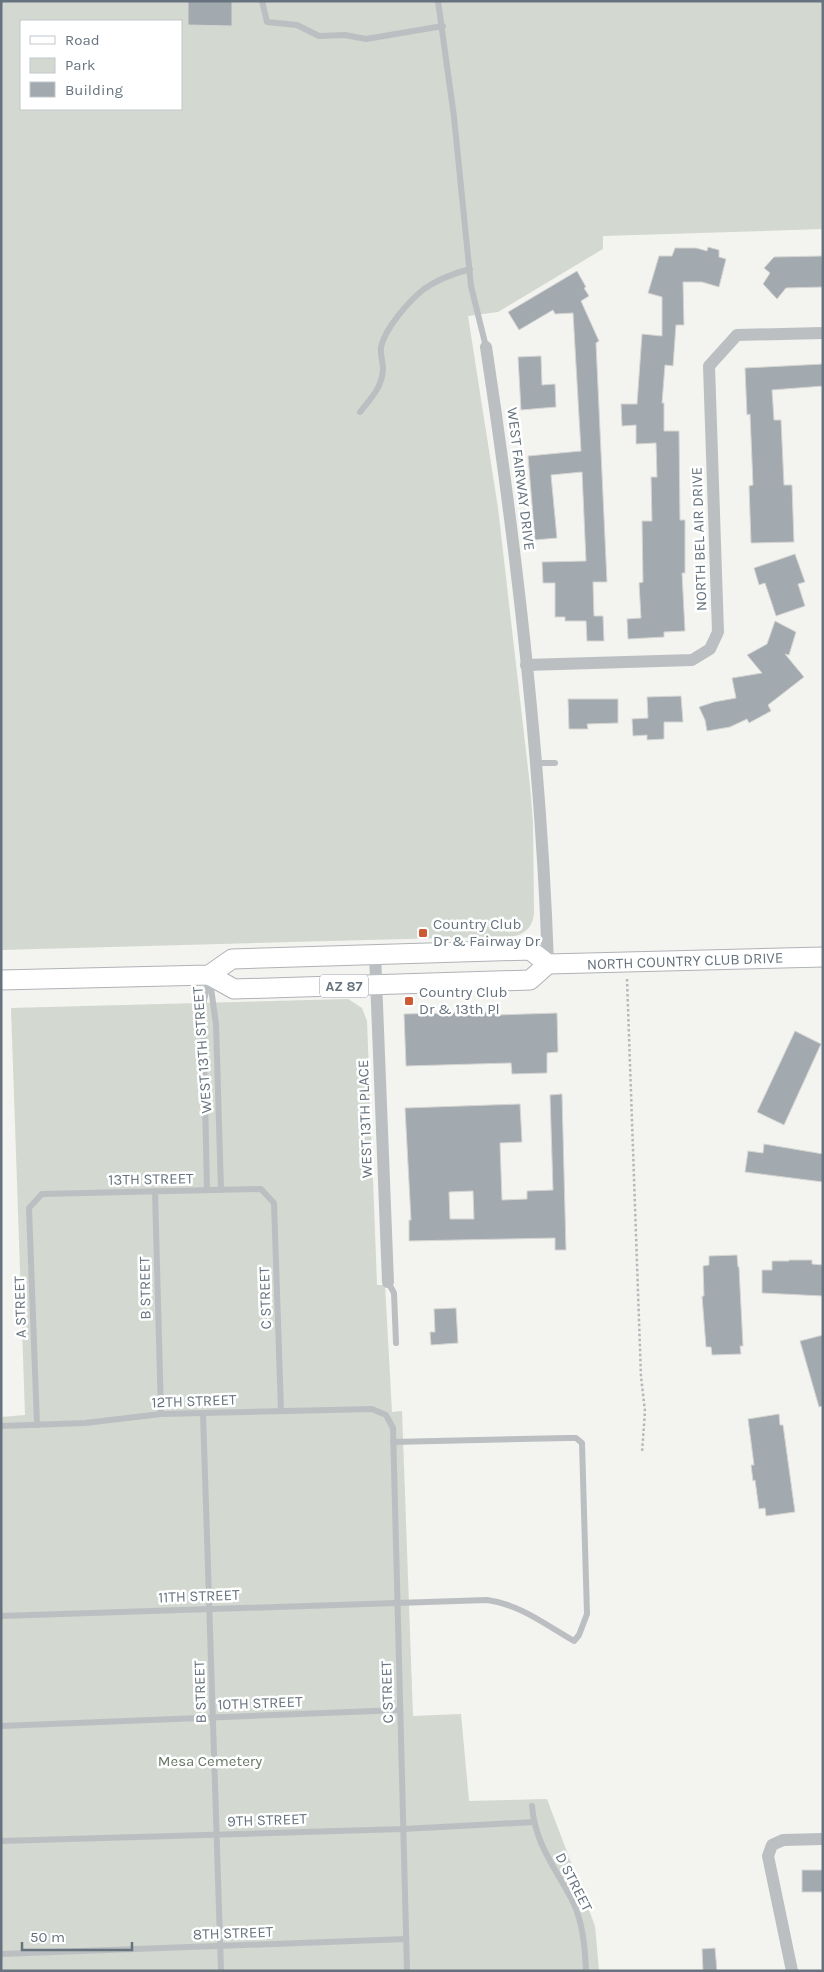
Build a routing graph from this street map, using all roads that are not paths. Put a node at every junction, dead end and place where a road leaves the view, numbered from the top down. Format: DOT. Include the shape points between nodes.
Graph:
graph roads {
  1 [pos="262,1"];
  2 [pos="438,1"];
  3 [pos="442,26"];
  4 [pos="470,269"];
  5 [pos="823,333"];
  6 [pos="486,347"];
  7 [pos="360,412"];
  8 [pos="526,665"];
  9 [pos="536,763"];
  10 [pos="555,763"];
  11 [pos="375,954"];
  12 [pos="823,957"];
  13 [pos="548,964"];
  14 [pos="209,975"];
  15 [pos="1,980"];
  16 [pos="376,985"];
  17 [pos="261,1189"];
  18 [pos="207,1190"];
  19 [pos="221,1190"];
  20 [pos="155,1191"];
  21 [pos="42,1194"];
  22 [pos="388,1282"];
  23 [pos="396,1344"];
  24 [pos="281,1411"];
  25 [pos="203,1413"];
  26 [pos="161,1414"];
  27 [pos="386,1415"];
  28 [pos="37,1425"];
  29 [pos="1,1426"];
  30 [pos="393,1442"];
  31 [pos="397,1602"];
  32 [pos="210,1608"];
  33 [pos="1,1616"];
  34 [pos="400,1710"];
  35 [pos="213,1718"];
  36 [pos="1,1726"];
  37 [pos="532,1806"];
  38 [pos="534,1822"];
  39 [pos="403,1829"];
  40 [pos="217,1834"];
  41 [pos="823,1839"];
  42 [pos="1,1841"];
  43 [pos="406,1939"];
  44 [pos="220,1946"];
  45 [pos="1,1954"];
  46 [pos="221,1971"];
  47 [pos="407,1971"];
  48 [pos="586,1971"];
  49 [pos="792,1971"];
  1 -- 3 [label="lane" via="267,22 297,25 319,36 345,35 366,39"];
  2 -- 3 [label="lane, WEST FAIRWAY DRIVE"];
  3 -- 4 [label="lane, WEST FAIRWAY DRIVE"];
  4 -- 6 [label="lane, WEST FAIRWAY DRIVE"];
  4 -- 7 [label="lane" via="457,272 425,289 404,309 386,333 381,348 381,384"];
  5 -- 8 [label="street, NORTH BEL AIR DRIVE" via="737,335 709,366 718,632 710,649 692,660"];
  6 -- 8 [label="street, WEST FAIRWAY DRIVE" via="509,502"];
  8 -- 9 [label="street, WEST FAIRWAY DRIVE"];
  9 -- 10 [label="lane"];
  9 -- 13 [label="street, WEST FAIRWAY DRIVE"];
  11 -- 13 [label="main road, AZ 87" via="530,950"];
  11 -- 14 [label="main road, AZ 87" via="232,960"];
  11 -- 16 [label="street, WEST 13TH PLACE"];
  12 -- 13 [label="main road, NORTH COUNTRY CLUB DRIVE"];
  13 -- 16 [label="main road, AZ 87" via="530,980"];
  14 -- 15 [label="main road"];
  14 -- 16 [label="main road, AZ 87" via="234,989"];
  14 -- 18 [label="lane, WEST 13TH STREET" via="204,1005"];
  14 -- 19 [label="lane, WEST 13TH STREET" via="216,1024"];
  16 -- 22 [label="street, WEST 13TH PLACE"];
  17 -- 19 [label="lane, 13TH STREET"];
  17 -- 24 [label="lane, C STREET" via="274,1203"];
  18 -- 19 [label="lane, 13TH STREET"];
  18 -- 20 [label="lane, 13TH STREET"];
  20 -- 21 [label="lane, 13TH STREET"];
  20 -- 26 [label="lane, B STREET"];
  21 -- 28 [label="lane, A STREET" via="30,1208"];
  22 -- 23 [label="lane" via="394,1293"];
  24 -- 25 [label="lane, 12TH STREET"];
  24 -- 27 [label="lane, 12TH STREET" via="372,1409"];
  25 -- 26 [label="lane, 12TH STREET"];
  25 -- 32 [label="lane, B STREET"];
  26 -- 28 [label="lane, 12TH STREET"];
  27 -- 30 [label="lane, C STREET" via="392,1428"];
  28 -- 29 [label="lane, 12TH STREET"];
  30 -- 31 [label="lane, C STREET"];
  30 -- 31 [label="lane, 11TH STREET" via="576,1438 584,1451 587,1614 574,1641 521,1610 499,1602"];
  31 -- 32 [label="lane, 11TH STREET"];
  31 -- 34 [label="lane, C STREET"];
  32 -- 33 [label="lane, 11TH STREET"];
  32 -- 35 [label="lane, B STREET"];
  34 -- 35 [label="lane, 10TH STREET"];
  34 -- 39 [label="lane, C STREET"];
  35 -- 36 [label="lane, 10TH STREET"];
  35 -- 40 [label="lane, B STREET"];
  37 -- 38 [label="lane, D STREET"];
  38 -- 39 [label="lane, 9TH STREET"];
  38 -- 48 [label="lane, D STREET" via="548,1860 573,1901 581,1924"];
  39 -- 40 [label="lane, 9TH STREET"];
  39 -- 43 [label="lane, C STREET"];
  40 -- 42 [label="lane, 9TH STREET"];
  40 -- 44 [label="lane, B STREET"];
  41 -- 49 [label="street" via="783,1840 772,1846 768,1856"];
  43 -- 44 [label="lane, 8TH STREET"];
  43 -- 47 [label="lane, C STREET"];
  44 -- 45 [label="lane, 8TH STREET"];
  44 -- 46 [label="lane, B STREET"];
}
